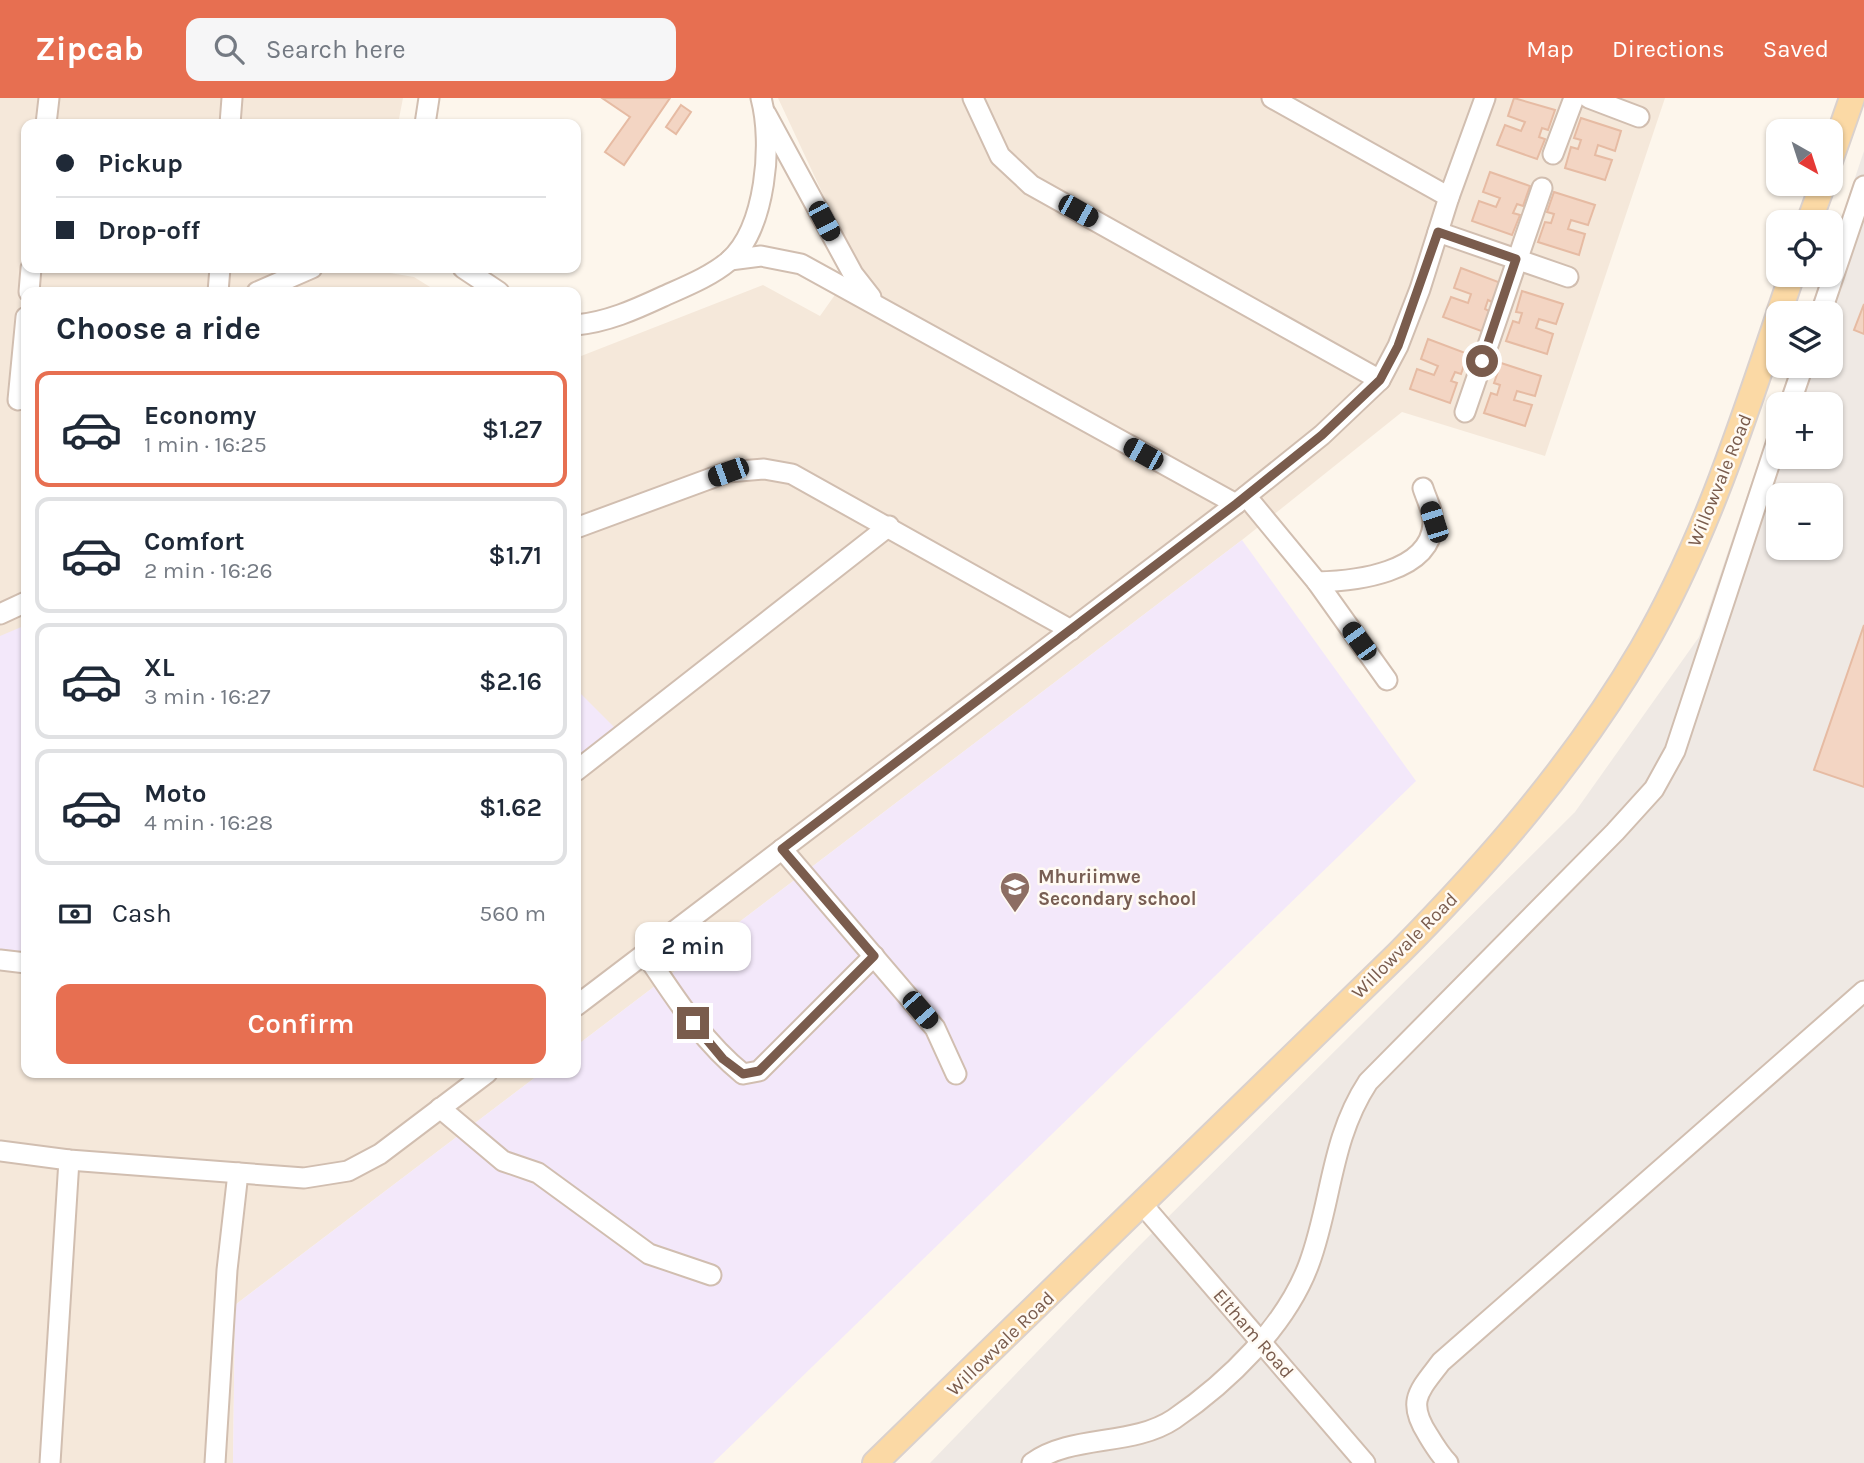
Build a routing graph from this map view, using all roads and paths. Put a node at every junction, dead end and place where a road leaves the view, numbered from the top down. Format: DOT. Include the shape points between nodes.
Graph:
graph roads {
  1 [pos="49,98"];
  2 [pos="232,98"];
  3 [pos="429,98"];
  4 [pos="974,98"];
  5 [pos="1272,98"];
  6 [pos="1485,98"];
  7 [pos="1574,98"];
  8 [pos="1589,98"];
  9 [pos="1852,98"];
  10 [pos="762,104"];
  11 [pos="1639,117"];
  12 [pos="47,119"];
  13 [pos="230,119"];
  14 [pos="426,119"];
  15 [pos="1843,124"];
  16 [pos="1553,154"];
  17 [pos="1864,186"];
  18 [pos="1542,188"];
  19 [pos="1449,197"];
  20 [pos="1438,232"];
  21 [pos="1516,259"];
  22 [pos="730,260"];
  23 [pos="301,273"];
  24 [pos="470,273"];
  25 [pos="1568,277"];
  26 [pos="268,287"];
  27 [pos="492,287"];
  28 [pos="1825,301"];
  29 [pos="876,303"];
  30 [pos="581,324"];
  31 [pos="1766,353"];
  32 [pos="21,356"];
  33 [pos="1380,380"];
  34 [pos="15,402"];
  35 [pos="1465,412"];
  36 [pos="1768,469"];
  37 [pos="1423,488"];
  38 [pos="1241,500"];
  39 [pos="581,526"];
  40 [pos="889,526"];
  41 [pos="1317,582"];
  42 [pos="21,604"];
  43 [pos="0,614"];
  44 [pos="1071,630"];
  45 [pos="1387,680"];
  46 [pos="581,767"];
  47 [pos="782,849"];
  48 [pos="645,953"];
  49 [pos="874,956"];
  50 [pos="0,960"];
  51 [pos="21,962"];
  52 [pos="1864,991"];
  53 [pos="581,1002"];
  54 [pos="956,1074"];
  55 [pos="480,1078"];
  56 [pos="440,1108"];
  57 [pos="0,1151"];
  58 [pos="69,1160"];
  59 [pos="238,1172"];
  60 [pos="1142,1204"];
  61 [pos="711,1275"];
  62 [pos="1263,1343"];
  63 [pos="50,1463"];
  64 [pos="215,1463"];
  65 [pos="875,1463"];
  66 [pos="1032,1463"];
  67 [pos="1365,1463"];
  68 [pos="1448,1463"];
  1 -- 12 [label="street"];
  2 -- 13 [label="street"];
  3 -- 14 [label="street"];
  4 -- 33 [label="street" via="1000,156 1031,185"];
  5 -- 19 [label="street"];
  6 -- 19 [label="street"];
  7 -- 16 [label="street"];
  8 -- 11 [label="street"];
  9 -- 15 [label="main road"];
  10 -- 22 [label="street" via="766,170 758,212"];
  10 -- 29 [label="street" via="853,274"];
  17 -- 28 [label="street"];
  18 -- 21 [label="street"];
  19 -- 20 [label="street"];
  20 -- 21 [label="street"];
  20 -- 33 [label="street" via="1398,346"];
  21 -- 25 [label="street"];
  21 -- 35 [label="street"];
  22 -- 29 [label="street" via="761,256 801,264"];
  22 -- 30 [label="street" via="702,278 609,320"];
  23 -- 26 [label="street"];
  24 -- 27 [label="street"];
  29 -- 38 [label="street"];
  31 -- 60 [label="main road, Willowvale Road" via="1723,478 1687,558 1643,648 1587,736 1456,895"];
  32 -- 34 [label="street"];
  33 -- 38 [label="street" via="1322,435"];
  36 -- 62 [label="street" via="1690,710 1654,789 1367,1082 1344,1126 1309,1264"];
  37 -- 41 [label="street" via="1434,522 1429,544 1411,561 1351,581"];
  38 -- 41 [label="street"];
  38 -- 44 [label="street"];
  39 -- 40 [label="street" via="728,472 764,469 792,474"];
  40 -- 44 [label="street"];
  40 -- 46 [label="street"];
  41 -- 45 [label="street"];
  42 -- 43 [label="street"];
  44 -- 47 [label="street"];
  47 -- 48 [label="street"];
  47 -- 49 [label="street"];
  48 -- 49 [label="street" via="693,1023 723,1059 743,1074 759,1071"];
  48 -- 53 [label="street"];
  49 -- 54 [label="street" via="935,1028"];
  50 -- 51 [label="street"];
  52 -- 68 [label="street" via="1441,1362 1416,1403 1417,1417"];
  55 -- 56 [label="street"];
  56 -- 59 [label="street" via="380,1154 348,1171 304,1178"];
  56 -- 61 [label="street" via="503,1161 538,1172 649,1254"];
  57 -- 58 [label="street"];
  58 -- 59 [label="street"];
  58 -- 63 [label="street"];
  59 -- 64 [label="street"];
  60 -- 62 [label="street, Eltham Road"];
  60 -- 65 [label="main road, Willowvale Road"];
  62 -- 66 [label="street" via="1171,1421 1142,1433 1061,1449"];
  62 -- 67 [label="street, Eltham Road"];
}
